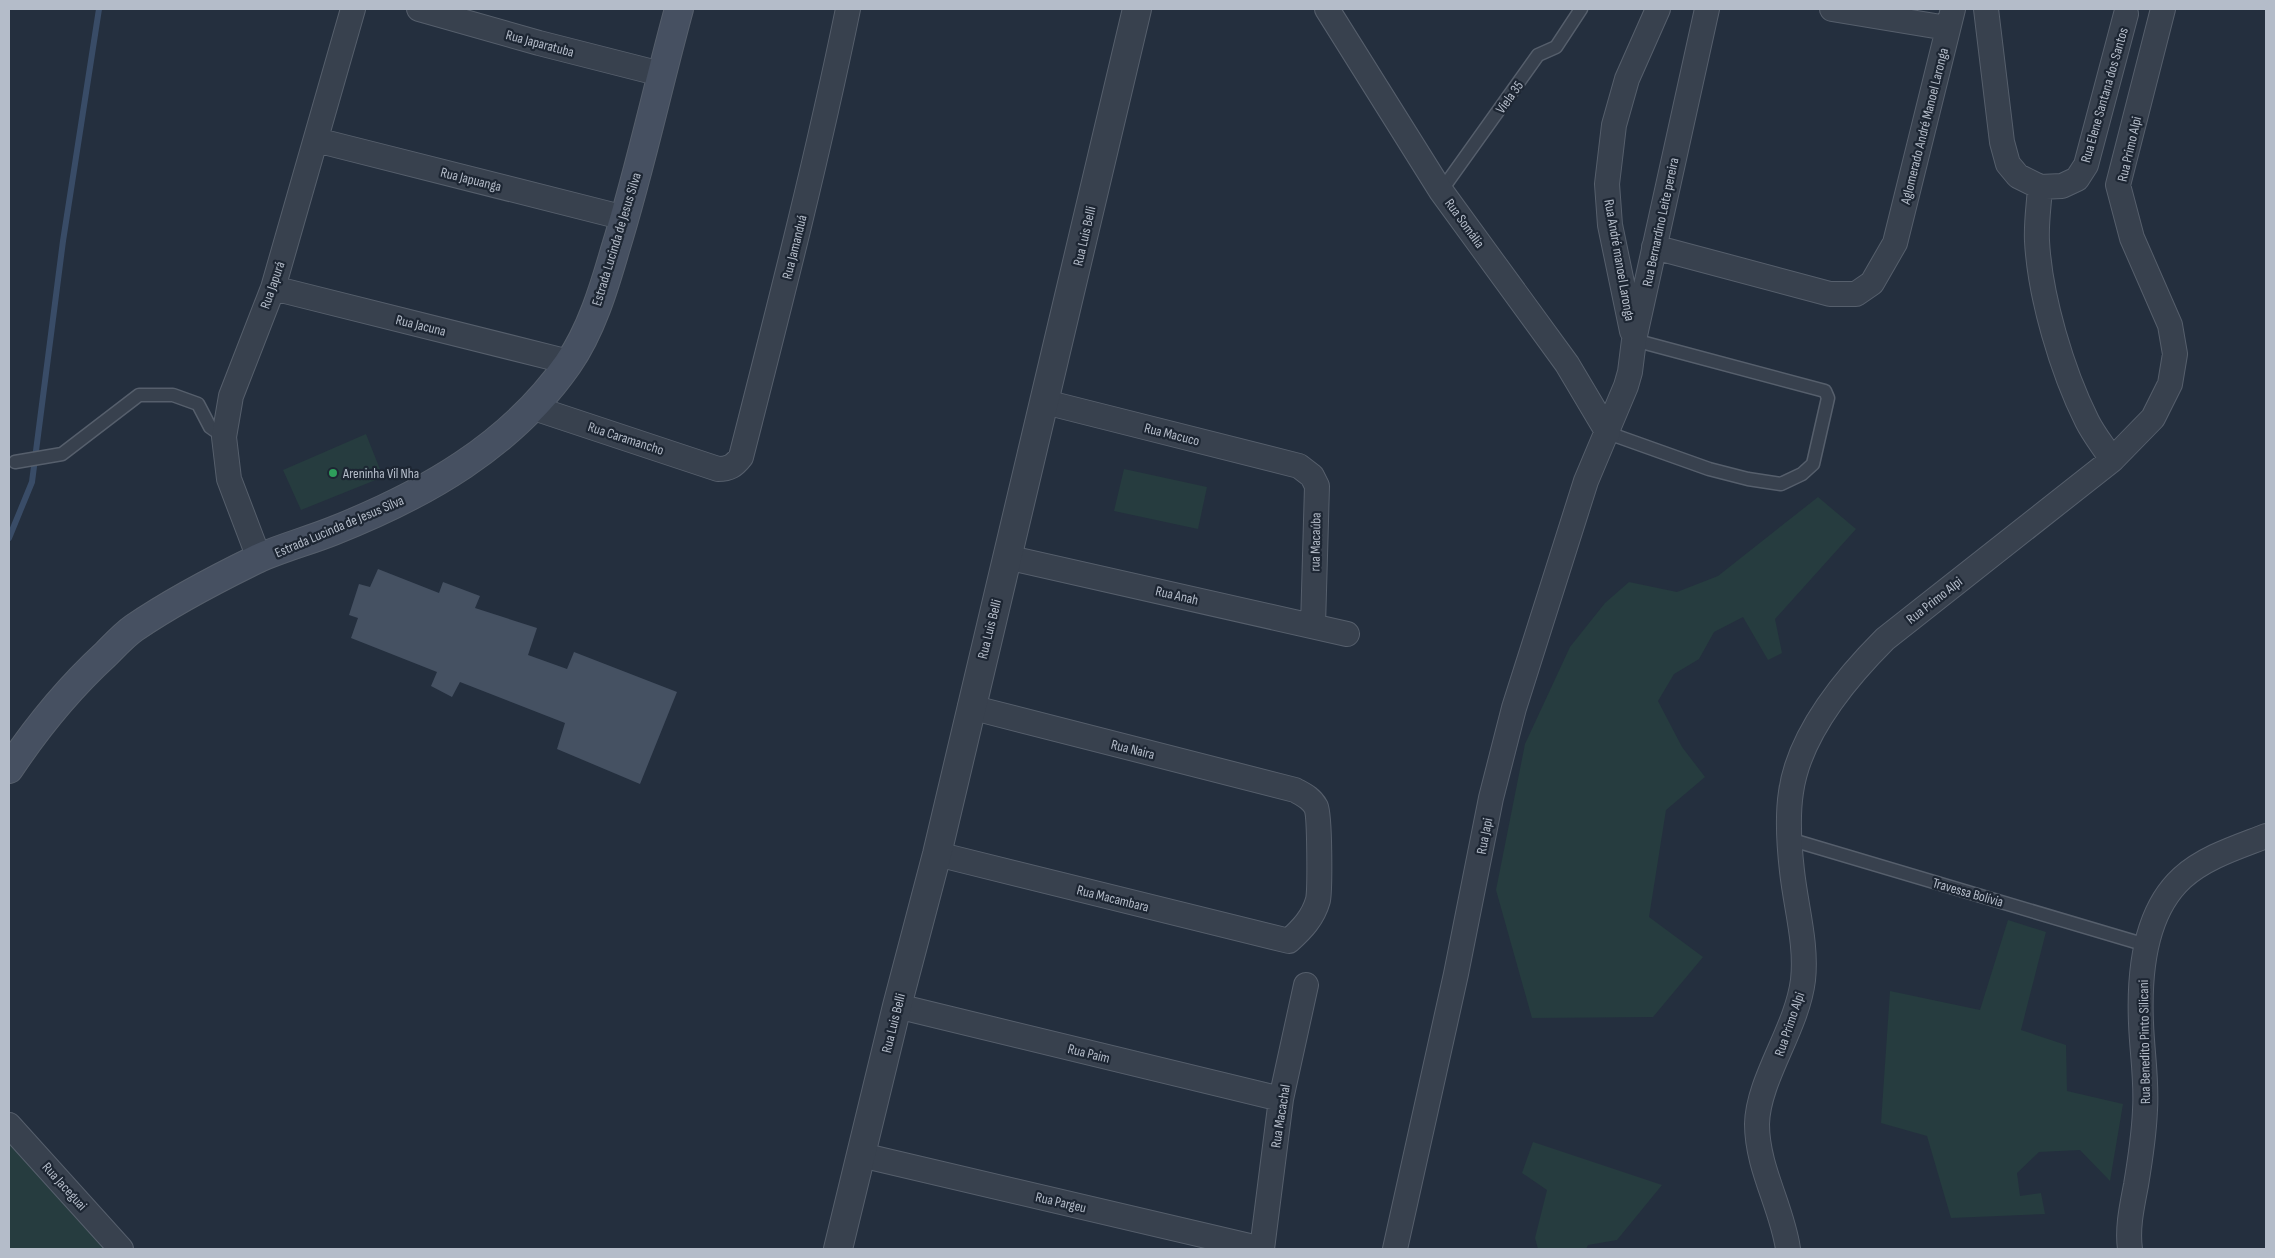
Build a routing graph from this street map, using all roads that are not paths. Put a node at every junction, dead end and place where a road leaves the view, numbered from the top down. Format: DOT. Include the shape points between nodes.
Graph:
graph roads {
  1 [pos="353,9"];
  2 [pos="419,9"];
  3 [pos="678,9"];
  4 [pos="848,9"];
  5 [pos="1137,9"];
  6 [pos="1327,9"];
  7 [pos="1581,9"];
  8 [pos="1658,9"];
  9 [pos="1707,9"];
  10 [pos="1832,9"];
  11 [pos="1986,9"];
  12 [pos="2163,9"];
  13 [pos="2126,14"];
  14 [pos="1950,18"];
  15 [pos="661,74"];
  16 [pos="316,140"];
  17 [pos="2040,187"];
  18 [pos="1441,191"];
  19 [pos="625,218"];
  20 [pos="1654,247"];
  21 [pos="273,288"];
  22 [pos="1634,340"];
  23 [pos="569,362"];
  24 [pos="1045,402"];
  25 [pos="534,408"];
  26 [pos="1608,433"];
  27 [pos="224,437"];
  28 [pos="2112,460"];
  29 [pos="16,462"];
  30 [pos="1299,466"];
  31 [pos="718,469"];
  32 [pos="1006,557"];
  33 [pos="259,558"];
  34 [pos="1313,626"];
  35 [pos="1347,634"];
  36 [pos="970,707"];
  37 [pos="9,769"];
  38 [pos="2266,836"];
  39 [pos="1789,840"];
  40 [pos="937,854"];
  41 [pos="1290,941"];
  42 [pos="2146,945"];
  43 [pos="1306,985"];
  44 [pos="896,1006"];
  45 [pos="1281,1099"];
  46 [pos="9,1124"];
  47 [pos="861,1155"];
  48 [pos="121,1249"];
  49 [pos="838,1249"];
  50 [pos="1262,1249"];
  51 [pos="1395,1249"];
  52 [pos="1788,1249"];
  53 [pos="2130,1249"];
  1 -- 16 [label="street, Rua Japurá"];
  2 -- 15 [label="street, Rua Japaratuba"];
  3 -- 15 [label="main road, Estrada Lucinda de Jesus Silva"];
  4 -- 31 [label="street, Rua Jamanduá" via="822,133 740,457 728,469"];
  5 -- 24 [label="street, Rua Luis Belli"];
  6 -- 18 [label="street, Rua Somália"];
  7 -- 18 [label="lane, Viela 35" via="1556,48 1538,55"];
  8 -- 22 [label="street, Rua André manoel Laronga" via="1627,79 1614,125 1607,184 1610,225"];
  9 -- 20 [label="street, Rua Bernardino Leite pereira"];
  10 -- 14 [label="street"];
  11 -- 17 [label="street" via="2002,142 2008,164 2018,176"];
  12 -- 28 [label="street, Rua Primo Alpi" via="2118,184 2132,238 2170,325 2175,354 2170,384 2152,418"];
  13 -- 17 [label="street, Rua Elene Santana dos Santos" via="2086,165 2077,179 2062,186"];
  14 -- 20 [label="street, Aglomerado André Manoel Laronga" via="1895,243 1872,283 1856,294 1830,294"];
  15 -- 19 [label="main road, Estrada Lucinda de Jesus Silva"];
  16 -- 19 [label="street, Rua Japuanga"];
  16 -- 21 [label="street, Rua Japurá"];
  17 -- 28 [label="street" via="2037,238 2040,276 2050,318 2084,415"];
  18 -- 26 [label="street, Rua Somália" via="1567,364"];
  19 -- 23 [label="main road, Estrada Lucinda de Jesus Silva" via="595,311"];
  20 -- 22 [label="street, Rua Bernardino Leite pereira"];
  21 -- 23 [label="street, Rua Jacuna"];
  21 -- 27 [label="street, Rua Japurá" via="231,396"];
  22 -- 26 [label="street, Rua Bernardino Leite pereira" via="1630,372"];
  22 -- 26 [label="lane" via="1825,391 1828,398 1813,464 1802,474 1781,484 1709,469"];
  23 -- 25 [label="main road, Estrada Lucinda de Jesus Silva"];
  24 -- 30 [label="street, Rua Macuco"];
  24 -- 32 [label="street, Rua Luis Belli"];
  25 -- 31 [label="street, Rua Caramancho"];
  25 -- 33 [label="main road, Estrada Lucinda de Jesus Silva" via="460,469 395,504"];
  26 -- 51 [label="street, Rua Japi" via="1586,481 1514,708 1491,798"];
  27 -- 29 [label="lane" via="210,426 198,404 173,395 139,395 62,454"];
  27 -- 33 [label="street, Rua Japurá" via="229,479"];
  28 -- 39 [label="street, Rua Primo Alpi" via="1885,639 1855,669 1814,729 1802,756 1791,790"];
  30 -- 34 [label="street, rua Macaúba" via="1312,476 1316,486"];
  32 -- 34 [label="street, Rua Anah"];
  32 -- 36 [label="street, Rua Luis Belli"];
  33 -- 37 [label="main road, Estrada Lucinda de Jesus Silva" via="133,629 80,678 27,741"];
  34 -- 35 [label="street, Rua Anah"];
  36 -- 40 [label="street, Rua Luis Belli"];
  36 -- 41 [label="street, Rua Naira" via="1295,790 1310,798 1316,808 1318,899 1309,922"];
  38 -- 42 [label="street, Rua Benedito Pinto Silicani" via="2201,864 2181,878 2166,898"];
  39 -- 42 [label="lane, Travessa Bolívia"];
  39 -- 52 [label="street, Rua Primo Alpi" via="1804,952 1803,981 1796,1011 1761,1099 1757,1124 1760,1151"];
  40 -- 41 [label="street, Rua Macambara"];
  40 -- 44 [label="street, Rua Luis Belli"];
  42 -- 53 [label="street, Rua Benedito Pinto Silicani" via="2141,1023 2146,1105 2131,1215"];
  43 -- 45 [label="street, Rua Macachal"];
  44 -- 45 [label="street, Rua Paim"];
  44 -- 47 [label="street, Rua Luis Belli"];
  45 -- 50 [label="street, Rua Macachal"];
  46 -- 48 [label="street, Rua Jaceguai"];
  47 -- 49 [label="street, Rua Luis Belli"];
  47 -- 50 [label="street, Rua Pargeu"];
}
